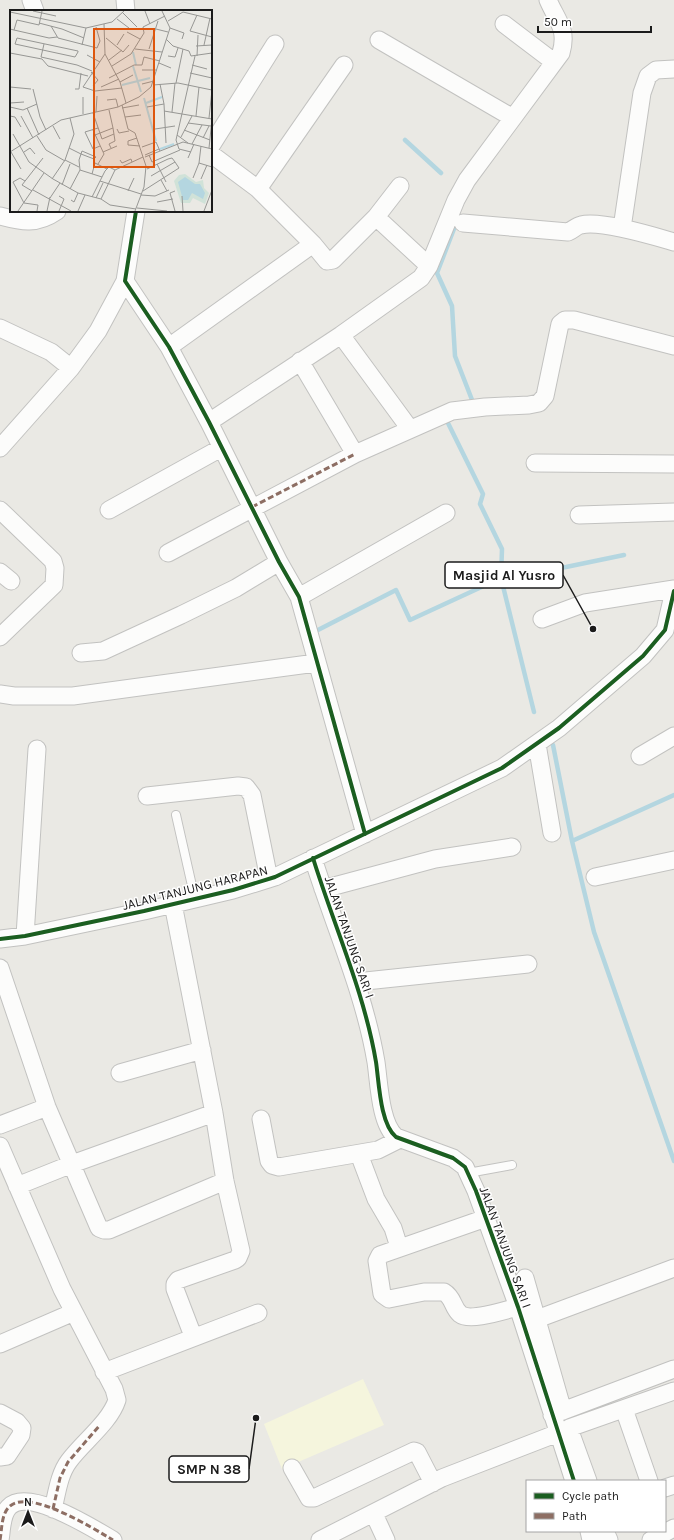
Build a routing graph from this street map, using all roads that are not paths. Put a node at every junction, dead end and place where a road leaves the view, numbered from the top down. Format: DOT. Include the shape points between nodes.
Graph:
graph roads {
  1 [pos="31,0"];
  2 [pos="125,0"];
  3 [pos="548,0"];
  4 [pos="35,10"];
  5 [pos="126,10"];
  6 [pos="504,24"];
  7 [pos="378,40"];
  8 [pos="275,44"];
  9 [pos="554,62"];
  10 [pos="344,65"];
  11 [pos="674,69"];
  12 [pos="513,118"];
  13 [pos="212,144"];
  14 [pos="212,155"];
  15 [pos="400,186"];
  16 [pos="258,189"];
  17 [pos="55,212"];
  18 [pos="136,212"];
  19 [pos="0,216"];
  20 [pos="376,217"];
  21 [pos="463,223"];
  22 [pos="622,228"];
  23 [pos="674,242"];
  24 [pos="313,244"];
  25 [pos="429,266"];
  26 [pos="125,281"];
  27 [pos="0,328"];
  28 [pos="341,335"];
  29 [pos="169,346"];
  30 [pos="674,346"];
  31 [pos="300,361"];
  32 [pos="70,368"];
  33 [pos="209,422"];
  34 [pos="410,430"];
  35 [pos="0,448"];
  36 [pos="221,448"];
  37 [pos="355,454"];
  38 [pos="535,463"];
  39 [pos="674,464"];
  40 [pos="252,507"];
  41 [pos="0,510"];
  42 [pos="109,510"];
  43 [pos="674,512"];
  44 [pos="446,513"];
  45 [pos="579,515"];
  46 [pos="168,553"];
  47 [pos="279,562"];
  48 [pos="674,590"];
  49 [pos="299,597"];
  50 [pos="542,618"];
  51 [pos="669,630"];
  52 [pos="0,637"];
  53 [pos="81,653"];
  54 [pos="316,663"];
  55 [pos="0,694"];
  56 [pos="674,736"];
  57 [pos="537,744"];
  58 [pos="37,749"];
  59 [pos="640,756"];
  60 [pos="147,796"];
  61 [pos="176,815"];
  62 [pos="552,833"];
  63 [pos="365,834"];
  64 [pos="512,847"];
  65 [pos="313,858"];
  66 [pos="674,860"];
  67 [pos="595,877"];
  68 [pos="269,879"];
  69 [pos="323,889"];
  70 [pos="195,899"];
  71 [pos="173,904"];
  72 [pos="25,936"];
  73 [pos="0,939"];
  74 [pos="528,964"];
  75 [pos="0,968"];
  76 [pos="356,982"];
  77 [pos="202,1050"];
  78 [pos="120,1073"];
  79 [pos="47,1107"];
  80 [pos="214,1114"];
  81 [pos="261,1119"];
  82 [pos="0,1125"];
  83 [pos="400,1139"];
  84 [pos="0,1146"];
  85 [pos="359,1154"];
  86 [pos="72,1164"];
  87 [pos="512,1165"];
  88 [pos="468,1173"];
  89 [pos="225,1182"];
  90 [pos="17,1186"];
  91 [pos="486,1218"];
  92 [pos="399,1248"];
  93 [pos="674,1268"];
  94 [pos="525,1278"];
  95 [pos="518,1307"];
  96 [pos="74,1312"];
  97 [pos="258,1312"];
  98 [pos="537,1320"];
  99 [pos="194,1336"];
  100 [pos="0,1344"];
  101 [pos="674,1369"];
  102 [pos="104,1372"];
  103 [pos="674,1391"];
  104 [pos="624,1409"];
  105 [pos="0,1413"];
  106 [pos="558,1413"];
  107 [pos="564,1431"];
  108 [pos="0,1457"];
  109 [pos="292,1468"];
  110 [pos="574,1480"];
  111 [pos="588,1480"];
  112 [pos="649,1480"];
  113 [pos="433,1483"];
  114 [pos="53,1508"];
  115 [pos="374,1514"];
  116 [pos="674,1528"];
  117 [pos="0,1540"];
  118 [pos="113,1540"];
  119 [pos="320,1540"];
  120 [pos="386,1540"];
  121 [pos="651,1540"];
  1 -- 4 [label="street"];
  2 -- 5 [label="street"];
  3 -- 9 [label="street" via="563,31 561,53"];
  6 -- 9 [label="street"];
  7 -- 12 [label="street"];
  8 -- 13 [label="street"];
  9 -- 12 [label="street"];
  10 -- 16 [label="street"];
  11 -- 22 [label="street" via="656,70 648,76 642,94"];
  12 -- 25 [label="street" via="467,180"];
  14 -- 16 [label="street"];
  15 -- 20 [label="street"];
  16 -- 24 [label="street"];
  17 -- 19 [label="street" via="35,221 19,221"];
  18 -- 26 [label="street"];
  20 -- 24 [label="street" via="333,260 326,260"];
  20 -- 25 [label="street"];
  21 -- 22 [label="street" via="568,232 586,224"];
  22 -- 23 [label="street"];
  24 -- 29 [label="street"];
  25 -- 28 [label="street" via="421,278"];
  26 -- 29 [label="street"];
  26 -- 32 [label="street" via="98,331"];
  27 -- 32 [label="street" via="51,352"];
  28 -- 31 [label="street"];
  28 -- 34 [label="street"];
  29 -- 33 [label="street"];
  30 -- 34 [label="street" via="574,320 565,320 560,324 543,400 529,405 452,411"];
  31 -- 33 [label="street"];
  31 -- 37 [label="street"];
  32 -- 35 [label="street"];
  33 -- 36 [label="street"];
  34 -- 37 [label="street"];
  36 -- 40 [label="street"];
  36 -- 42 [label="street"];
  37 -- 40 [label="street"];
  38 -- 39 [label="street"];
  40 -- 46 [label="street"];
  40 -- 47 [label="street"];
  41 -- 52 [label="street" via="53,561 56,575 54,585"];
  43 -- 45 [label="street"];
  44 -- 49 [label="street"];
  47 -- 49 [label="street"];
  47 -- 53 [label="street" via="236,588 103,651"];
  48 -- 50 [label="street" via="585,603"];
  48 -- 51 [label="street, JALAN TANJUNG HARAPAN"];
  49 -- 54 [label="street"];
  51 -- 57 [label="street, JALAN TANJUNG HARAPAN" via="643,656"];
  54 -- 55 [label="street" via="73,696"];
  54 -- 63 [label="street"];
  56 -- 59 [label="street"];
  57 -- 62 [label="street"];
  57 -- 63 [label="street, JALAN TANJUNG HARAPAN" via="502,768"];
  58 -- 72 [label="street"];
  60 -- 68 [label="street" via="246,787 252,795"];
  61 -- 70 [label="lane"];
  63 -- 65 [label="street, JALAN TANJUNG HARAPAN"];
  64 -- 69 [label="street" via="435,859"];
  65 -- 68 [label="street, JALAN TANJUNG HARAPAN"];
  65 -- 69 [label="street, JALAN TANJUNG SARI I"];
  66 -- 67 [label="street"];
  68 -- 70 [label="street, JALAN TANJUNG HARAPAN"];
  69 -- 76 [label="street, JALAN TANJUNG SARI I"];
  70 -- 71 [label="street, JALAN TANJUNG HARAPAN"];
  71 -- 72 [label="street, JALAN TANJUNG HARAPAN"];
  71 -- 77 [label="street"];
  72 -- 73 [label="street, JALAN TANJUNG HARAPAN"];
  74 -- 76 [label="street"];
  75 -- 79 [label="street"];
  76 -- 83 [label="street, JALAN TANJUNG SARI I" via="371,1036 384,1118 392,1134"];
  77 -- 78 [label="street"];
  77 -- 80 [label="street"];
  79 -- 82 [label="street"];
  79 -- 86 [label="street"];
  80 -- 86 [label="street"];
  80 -- 89 [label="street"];
  81 -- 85 [label="street" via="272,1165 279,1167"];
  83 -- 85 [label="street" via="378,1150"];
  83 -- 88 [label="street, JALAN TANJUNG SARI I" via="456,1159 463,1164"];
  84 -- 90 [label="street"];
  85 -- 92 [label="street" via="376,1199 393,1228"];
  86 -- 89 [label="street" via="99,1228 104,1230"];
  86 -- 90 [label="street"];
  87 -- 88 [label="lane"];
  88 -- 91 [label="street, JALAN TANJUNG SARI I"];
  89 -- 99 [label="street" via="240,1246 239,1255 234,1260 178,1280 175,1284"];
  90 -- 96 [label="street"];
  91 -- 92 [label="street"];
  91 -- 95 [label="street, JALAN TANJUNG SARI I"];
  92 -- 95 [label="street" via="380,1256 377,1260 382,1294 389,1299 424,1292 444,1292 452,1298 460,1314 470,1317"];
  93 -- 98 [label="street"];
  94 -- 98 [label="street"];
  95 -- 106 [label="street, JALAN TANJUNG SARI I"];
  96 -- 100 [label="street"];
  96 -- 102 [label="street"];
  97 -- 99 [label="street"];
  98 -- 106 [label="street"];
  99 -- 102 [label="street"];
  101 -- 106 [label="street"];
  102 -- 114 [label="street" via="117,1396 116,1404 68,1462 60,1478"];
  103 -- 104 [label="street"];
  104 -- 107 [label="street"];
  104 -- 112 [label="street"];
  105 -- 108 [label="street" via="17,1422 22,1431 7,1456"];
  106 -- 107 [label="street, JALAN TANJUNG SARI I"];
  107 -- 110 [label="street, JALAN TANJUNG SARI I"];
  107 -- 111 [label="street"];
  107 -- 113 [label="street"];
  109 -- 113 [label="street" via="309,1498 314,1498 414,1450"];
  113 -- 115 [label="street"];
  114 -- 117 [label="street" via="23,1502 9,1507 4,1516"];
  114 -- 118 [label="street"];
  115 -- 119 [label="street"];
  115 -- 120 [label="street"];
  116 -- 121 [label="street"];
}
